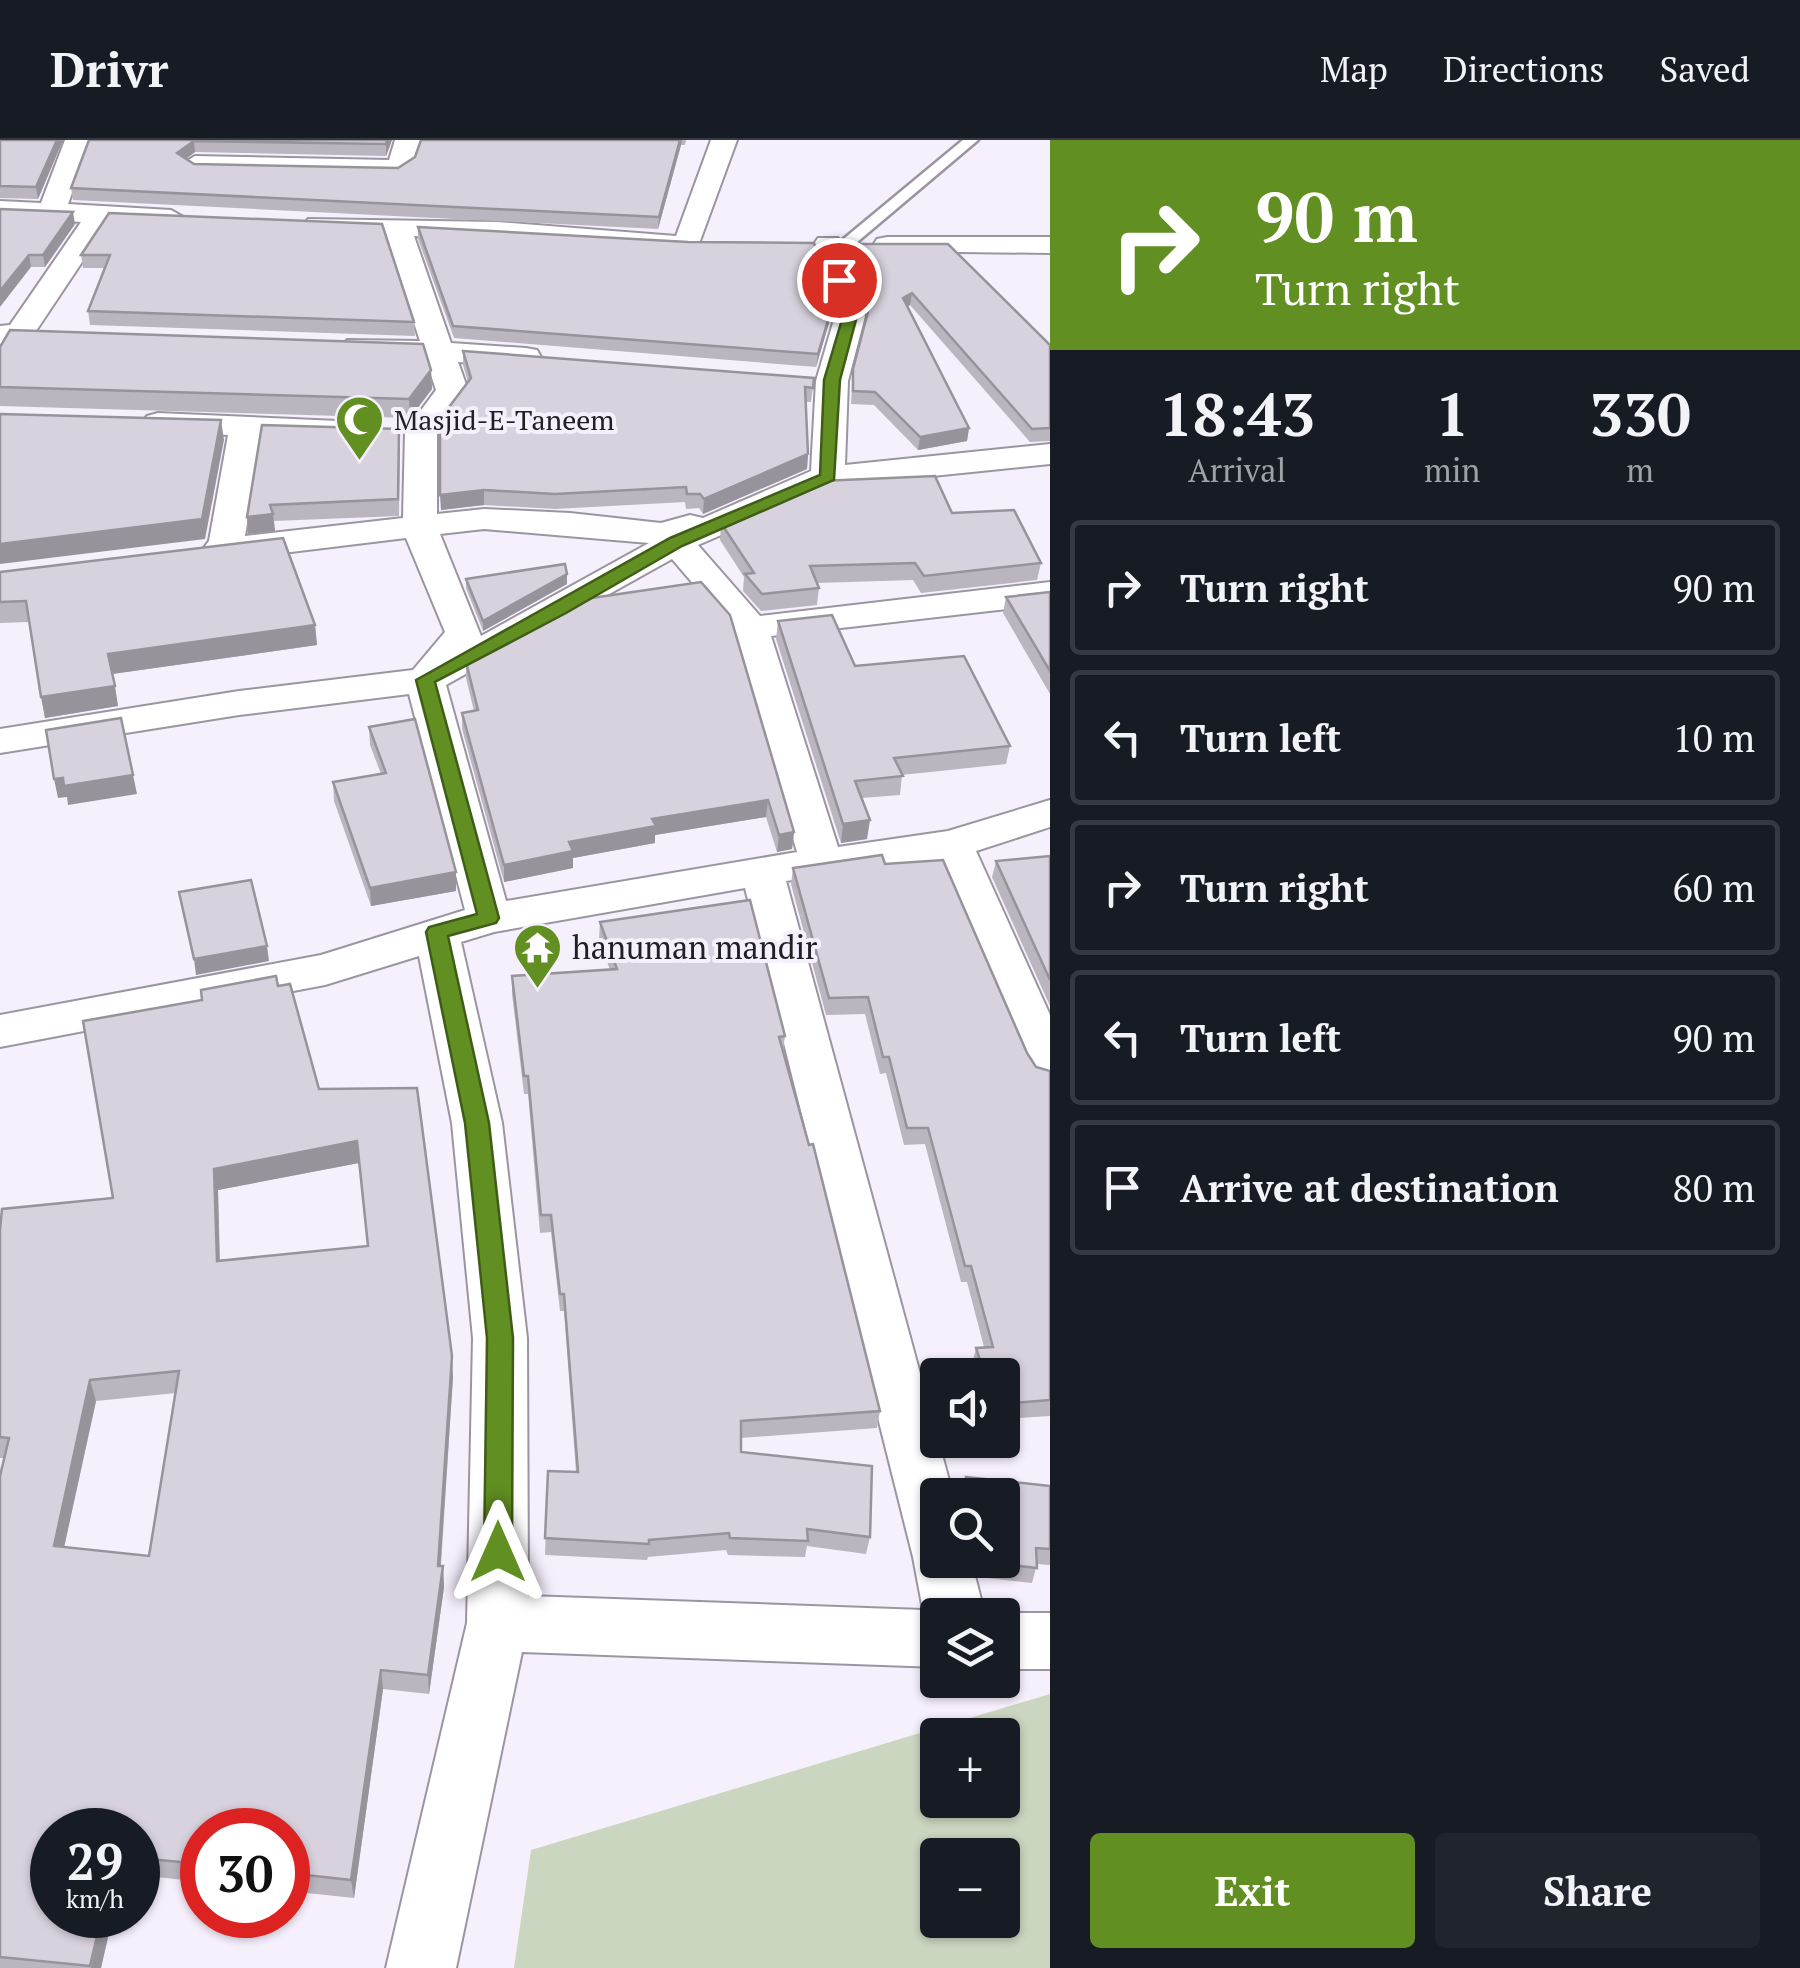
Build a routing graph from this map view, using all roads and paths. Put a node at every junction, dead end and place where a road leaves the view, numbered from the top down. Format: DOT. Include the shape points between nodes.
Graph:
graph roads {
  1 [pos="78,140"];
  2 [pos="408,140"];
  3 [pos="724,140"];
  4 [pos="970,140"];
  5 [pos="193,187"];
  6 [pos="0,209"];
  7 [pos="52,211"];
  8 [pos="100,214"];
  9 [pos="300,224"];
  10 [pos="397,228"];
  11 [pos="687,243"];
  12 [pos="722,244"];
  13 [pos="793,244"];
  14 [pos="836,244"];
  15 [pos="1050,246"];
  16 [pos="10,334"];
  17 [pos="60,337"];
  18 [pos="337,346"];
  19 [pos="436,350"];
  20 [pos="550,360"];
  21 [pos="795,378"];
  22 [pos="832,380"];
  23 [pos="132,422"];
  24 [pos="246,425"];
  25 [pos="421,432"];
  26 [pos="1044,464"];
  27 [pos="828,477"];
  28 [pos="420,529"];
  29 [pos="676,542"];
  30 [pos="225,549"];
  31 [pos="188,554"];
  32 [pos="1050,594"];
  33 [pos="750,627"];
  34 [pos="425,680"];
  35 [pos="0,741"];
  36 [pos="1050,812"];
  37 [pos="952,844"];
  38 [pos="821,862"];
  39 [pos="762,870"];
  40 [pos="463,925"];
  41 [pos="0,1031"];
  42 [pos="1050,1068"];
  43 [pos="920,1479"];
  44 [pos="498,1623"];
  45 [pos="920,1638"];
  46 [pos="1020,1641"];
  47 [pos="1050,1642"];
  48 [pos="421,1968"];
  1 -- 7 [label="street"];
  2 -- 5 [label="street" via="399,168"];
  3 -- 11 [label="street"];
  4 -- 14 [label="lane"];
  5 -- 8 [label="street"];
  6 -- 7 [label="street"];
  7 -- 8 [label="street"];
  8 -- 16 [label="street"];
  9 -- 10 [label="street"];
  10 -- 11 [label="street"];
  10 -- 19 [label="street"];
  11 -- 12 [label="street"];
  13 -- 14 [label="street"];
  14 -- 15 [label="street"];
  14 -- 22 [label="street" via="850,316"];
  16 -- 17 [label="street" via="0,335"];
  18 -- 19 [label="street"];
  19 -- 20 [label="street"];
  19 -- 25 [label="street" via="452,390"];
  21 -- 22 [label="street"];
  22 -- 27 [label="street"];
  23 -- 24 [label="street"];
  24 -- 25 [label="street"];
  24 -- 30 [label="street"];
  25 -- 28 [label="street"];
  26 -- 27 [label="street"];
  27 -- 28 [label="street" via="663,534 484,519"];
  27 -- 29 [label="street"];
  28 -- 30 [label="street"];
  28 -- 34 [label="street" via="464,633"];
  29 -- 33 [label="street"];
  29 -- 34 [label="street"];
  30 -- 31 [label="street"];
  32 -- 33 [label="street"];
  33 -- 38 [label="street"];
  34 -- 35 [label="street"];
  34 -- 40 [label="street"];
  36 -- 37 [label="street"];
  37 -- 38 [label="street"];
  37 -- 42 [label="street"];
  38 -- 39 [label="street"];
  39 -- 40 [label="street"];
  39 -- 43 [label="street"];
  40 -- 41 [label="street" via="326,970"];
  40 -- 44 [label="street" via="500,1338"];
  44 -- 45 [label="street"];
  44 -- 48 [label="street"];
  46 -- 47 [label="street"];
}
